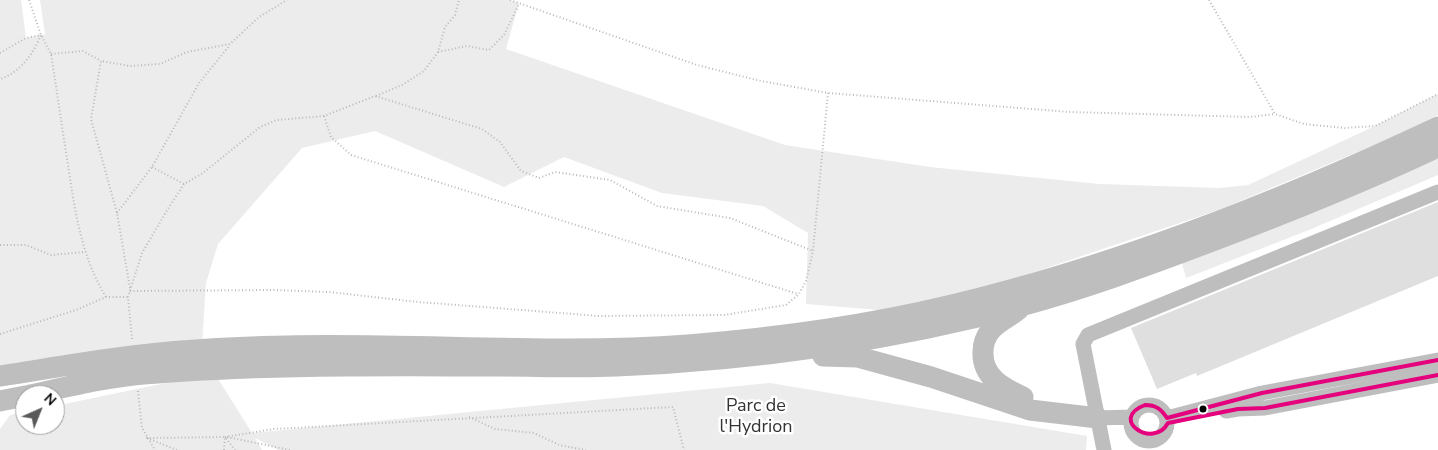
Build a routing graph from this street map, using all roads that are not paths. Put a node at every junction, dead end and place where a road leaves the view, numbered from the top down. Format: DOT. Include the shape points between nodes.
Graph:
graph roads {
  1 [pos="1438,127"];
  2 [pos="1438,147"];
  3 [pos="1438,192"];
  4 [pos="1025,304"];
  5 [pos="200,350"];
  6 [pos="793,352"];
  7 [pos="1438,360"];
  8 [pos="1407,373"];
  9 [pos="1438,375"];
  10 [pos="0,376"];
  11 [pos="0,388"];
  12 [pos="65,388"];
  13 [pos="15,398"];
  14 [pos="0,401"];
  15 [pos="1132,417"];
  16 [pos="1098,418"];
  17 [pos="1168,421"];
  18 [pos="1104,450"];
  1 -- 5 [label="highway" via="1226,218 1098,264 950,306 864,323 686,345 617,348 486,349 363,345"];
  2 -- 4 [label="highway" via="1231,234 1146,266"];
  3 -- 16 [label="lane" via="1088,335 1083,344"];
  4 -- 6 [label="highway" via="912,330"];
  4 -- 16 [label="highway" via="991,330 983,345 983,362 991,378 1026,398 1073,407"];
  5 -- 10 [label="highway" via="119,357"];
  5 -- 11 [label="highway" via="79,370"];
  6 -- 12 [label="highway" via="614,366 236,368 140,374"];
  6 -- 16 [label="highway" via="858,357 1030,410"];
  7 -- 8 [label="lane"];
  8 -- 9 [label="lane"];
  8 -- 17 [label="lane" via="1293,395 1265,408 1238,409"];
  13 -- 14 [label="highway"];
  15 -- 16 [label="lane"];
  15 -- 17 [label="lane" via="1138,408 1147,404 1162,409"];
  15 -- 17 [label="lane" via="1134,434 1149,442 1164,435"];
  16 -- 18 [label="lane"];
}
